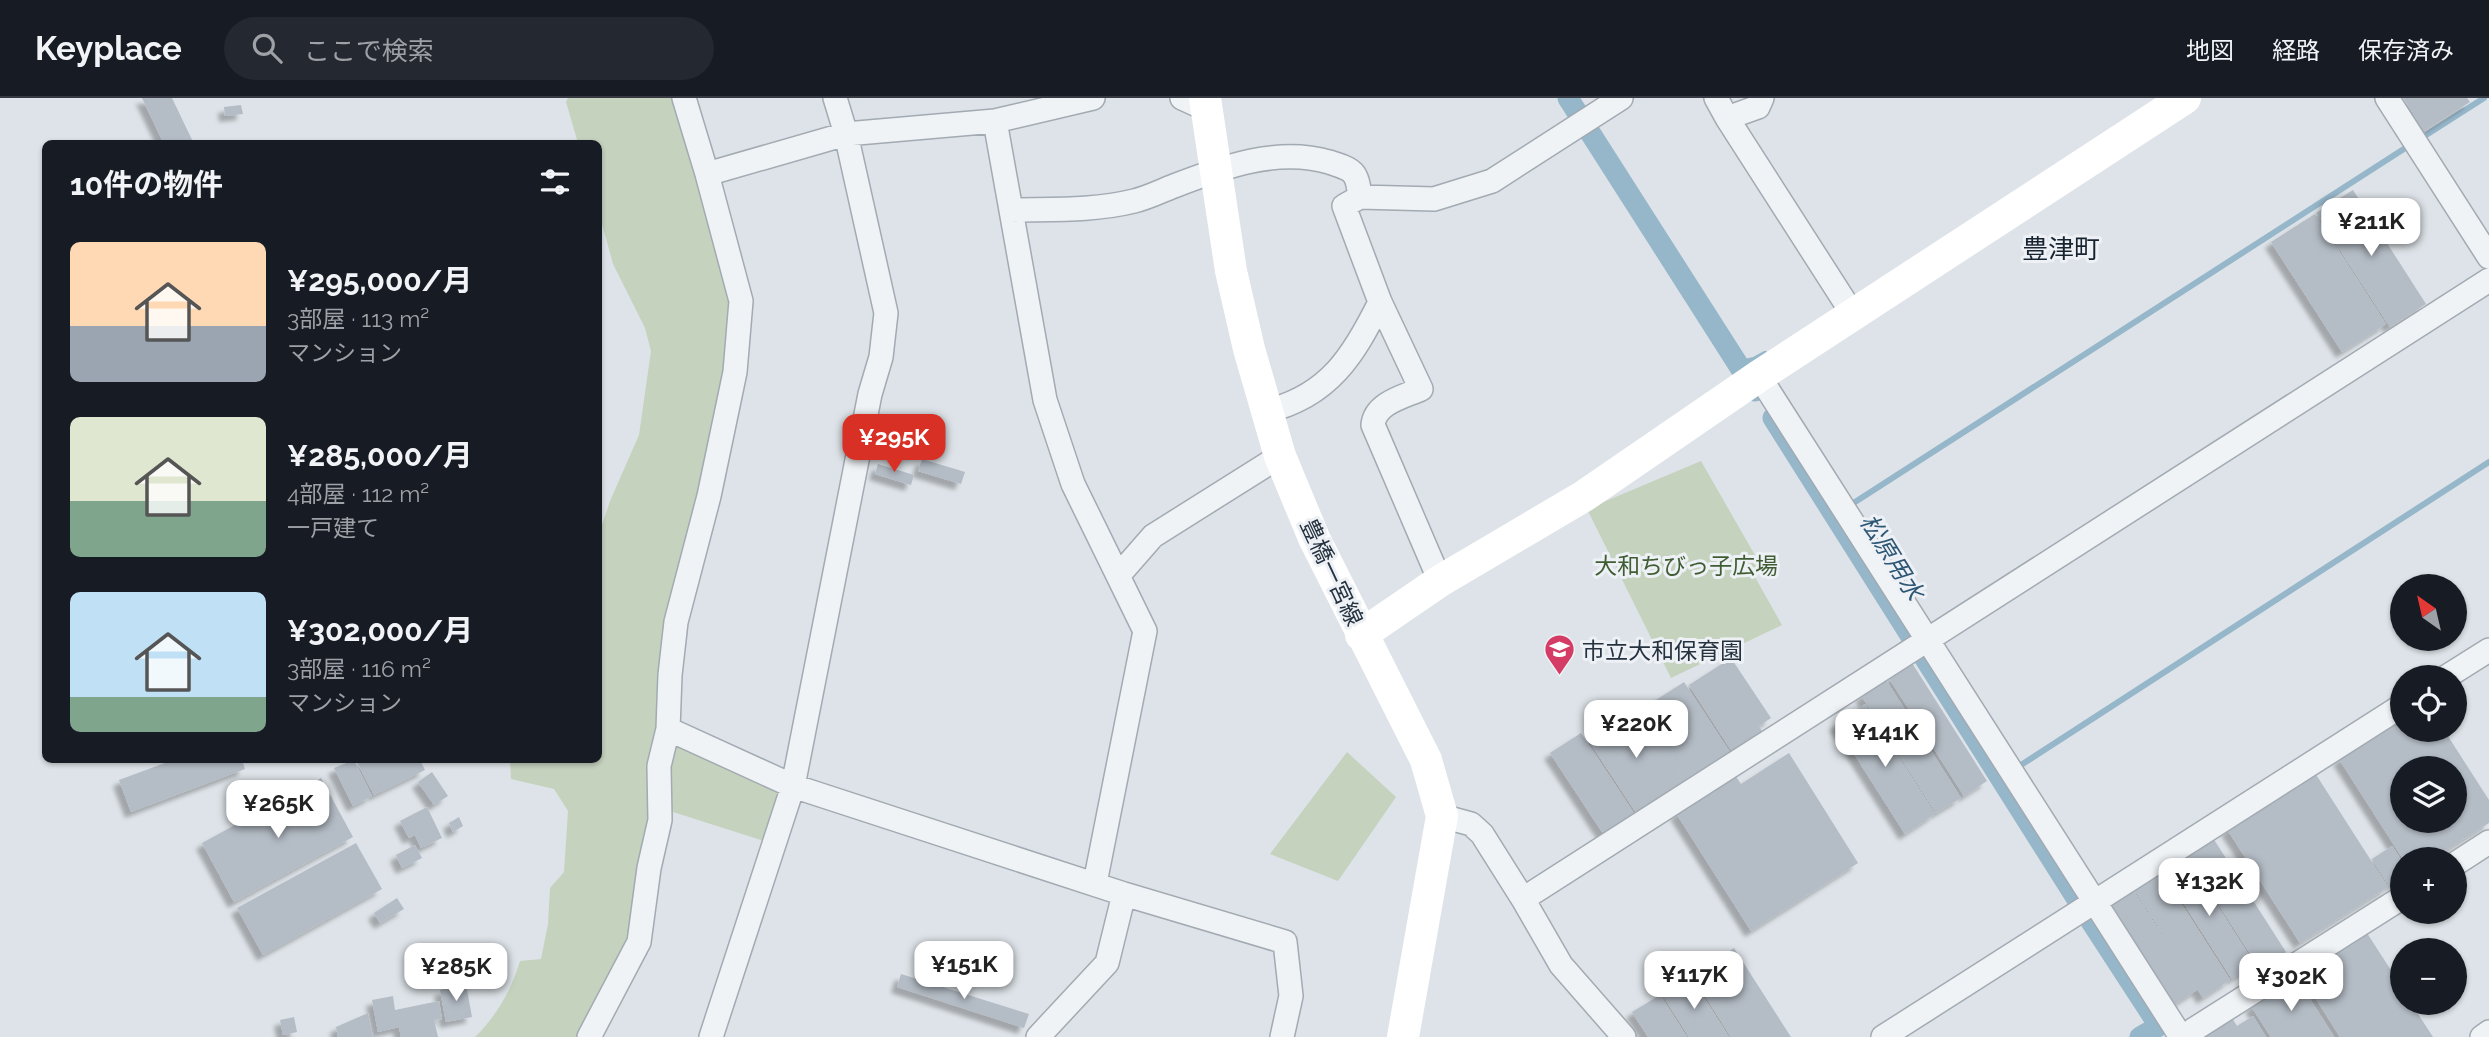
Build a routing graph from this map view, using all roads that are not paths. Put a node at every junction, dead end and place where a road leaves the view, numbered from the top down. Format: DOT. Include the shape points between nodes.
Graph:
graph roads {
  1 [pos="684,98"];
  2 [pos="835,98"];
  3 [pos="1093,98"];
  4 [pos="1621,98"];
  5 [pos="1762,98"];
  6 [pos="2185,98"];
  7 [pos="2387,98"];
  8 [pos="1197,102"];
  9 [pos="1722,108"];
  10 [pos="995,121"];
  11 [pos="846,134"];
  12 [pos="1217,170"];
  13 [pos="707,174"];
  14 [pos="1360,197"];
  15 [pos="1012,210"];
  16 [pos="2489,257"];
  17 [pos="2489,280"];
  18 [pos="1380,302"];
  19 [pos="1854,316"];
  20 [pos="1759,376"];
  21 [pos="1267,411"];
  22 [pos="1280,456"];
  23 [pos="1118,576"];
  24 [pos="1440,581"];
  25 [pos="1361,635"];
  26 [pos="1929,640"];
  27 [pos="2489,650"];
  28 [pos="2465,665"];
  29 [pos="2390,713"];
  30 [pos="668,729"];
  31 [pos="793,786"];
  32 [pos="1443,816"];
  33 [pos="2489,842"];
  34 [pos="2467,856"];
  35 [pos="1095,883"];
  36 [pos="1124,894"];
  37 [pos="1523,898"];
  38 [pos="2096,901"];
  39 [pos="2390,905"];
  40 [pos="2489,1032"];
  41 [pos="589,1037"];
  42 [pos="711,1037"];
  43 [pos="1038,1037"];
  44 [pos="1282,1037"];
  45 [pos="1403,1037"];
  46 [pos="1623,1037"];
  47 [pos="1883,1037"];
  48 [pos="2181,1037"];
  49 [pos="2190,1037"];
  50 [pos="2482,1037"];
  1 -- 13 [label="street"];
  2 -- 11 [label="street"];
  3 -- 10 [label="street"];
  4 -- 14 [label="street" via="1492,181 1434,199"];
  5 -- 9 [label="street" via="1758,107"];
  6 -- 19 [label="street"];
  7 -- 16 [label="street"];
  8 -- 12 [label="street, 豊橋一宮線"];
  9 -- 19 [label="street"];
  10 -- 11 [label="street"];
  10 -- 15 [label="street"];
  11 -- 13 [label="street"];
  11 -- 31 [label="street" via="886,313 881,357"];
  12 -- 14 [label="street" via="1272,157 1311,157 1351,169 1358,178"];
  12 -- 15 [label="street" via="1134,201 1070,211"];
  12 -- 21 [label="street, 豊橋一宮線" via="1231,271"];
  13 -- 30 [label="street" via="741,300 733,385 676,622"];
  14 -- 18 [label="street" via="1344,206"];
  15 -- 23 [label="street" via="1045,400 1073,484"];
  17 -- 26 [label="street"];
  18 -- 21 [label="street" via="1360,343 1340,369 1315,390"];
  18 -- 24 [label="street" via="1421,389 1380,408 1373,425"];
  19 -- 20 [label="street"];
  20 -- 24 [label="street" via="1584,496"];
  20 -- 26 [label="street"];
  21 -- 22 [label="street, 豊橋一宮線"];
  22 -- 23 [label="street" via="1153,536"];
  22 -- 25 [label="street, 豊橋一宮線"];
  23 -- 35 [label="street" via="1145,631"];
  24 -- 25 [label="street"];
  25 -- 32 [label="street, 豊橋一宮線" via="1426,760"];
  26 -- 37 [label="street"];
  26 -- 38 [label="street"];
  27 -- 28 [label="street"];
  29 -- 38 [label="street"];
  30 -- 31 [label="street"];
  30 -- 41 [label="street" via="659,766 660,820 639,942"];
  31 -- 35 [label="street"];
  31 -- 42 [label="street"];
  32 -- 37 [label="street" via="1471,824 1482,834"];
  32 -- 45 [label="street, 豊橋一宮線"];
  33 -- 34 [label="street"];
  35 -- 36 [label="street"];
  36 -- 43 [label="street" via="1107,963"];
  36 -- 44 [label="street" via="1286,942 1291,996"];
  37 -- 46 [label="street" via="1561,965"];
  38 -- 47 [label="street"];
  38 -- 48 [label="street"];
  39 -- 49 [label="street" via="2193,1030"];
  40 -- 50 [label="street"];
}
